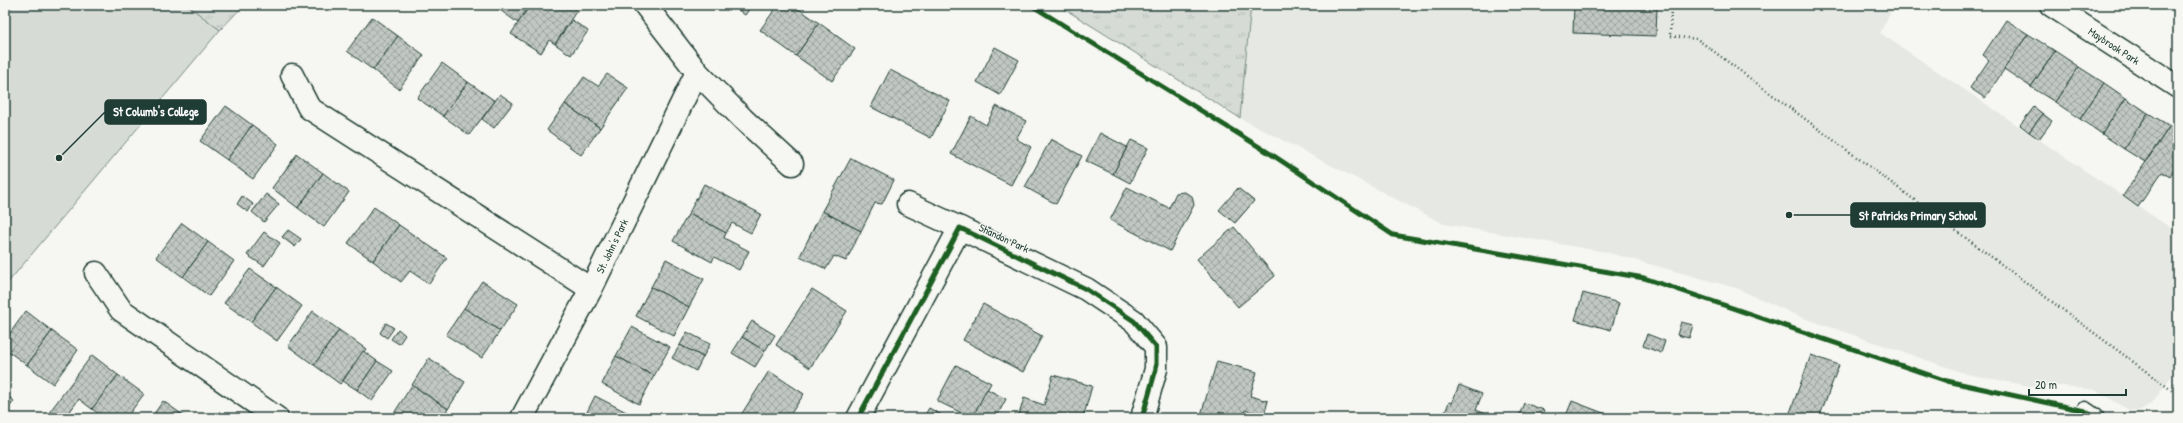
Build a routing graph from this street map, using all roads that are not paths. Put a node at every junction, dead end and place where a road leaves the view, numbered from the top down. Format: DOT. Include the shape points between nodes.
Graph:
graph roads {
  1 [pos="645,5"];
  2 [pos="2051,5"];
  3 [pos="697,72"];
  4 [pos="292,75"];
  5 [pos="2178,87"];
  6 [pos="792,164"];
  7 [pos="908,204"];
  8 [pos="960,228"];
  9 [pos="96,273"];
  10 [pos="591,288"];
  11 [pos="277,418"];
  12 [pos="522,418"];
  13 [pos="858,418"];
  14 [pos="1142,418"];
  1 -- 3 [label="street"];
  2 -- 5 [label="street, Maybrook Park"];
  3 -- 6 [label="street"];
  3 -- 10 [label="street, St. John's Park"];
  4 -- 10 [label="street" via="309,108"];
  7 -- 8 [label="street, Shandon Park"];
  8 -- 13 [label="street"];
  8 -- 14 [label="street, Shandon Park" via="1086,289 1134,321 1156,347 1156,369"];
  9 -- 11 [label="street" via="121,310"];
  10 -- 12 [label="street, St. John's Park"];
}
